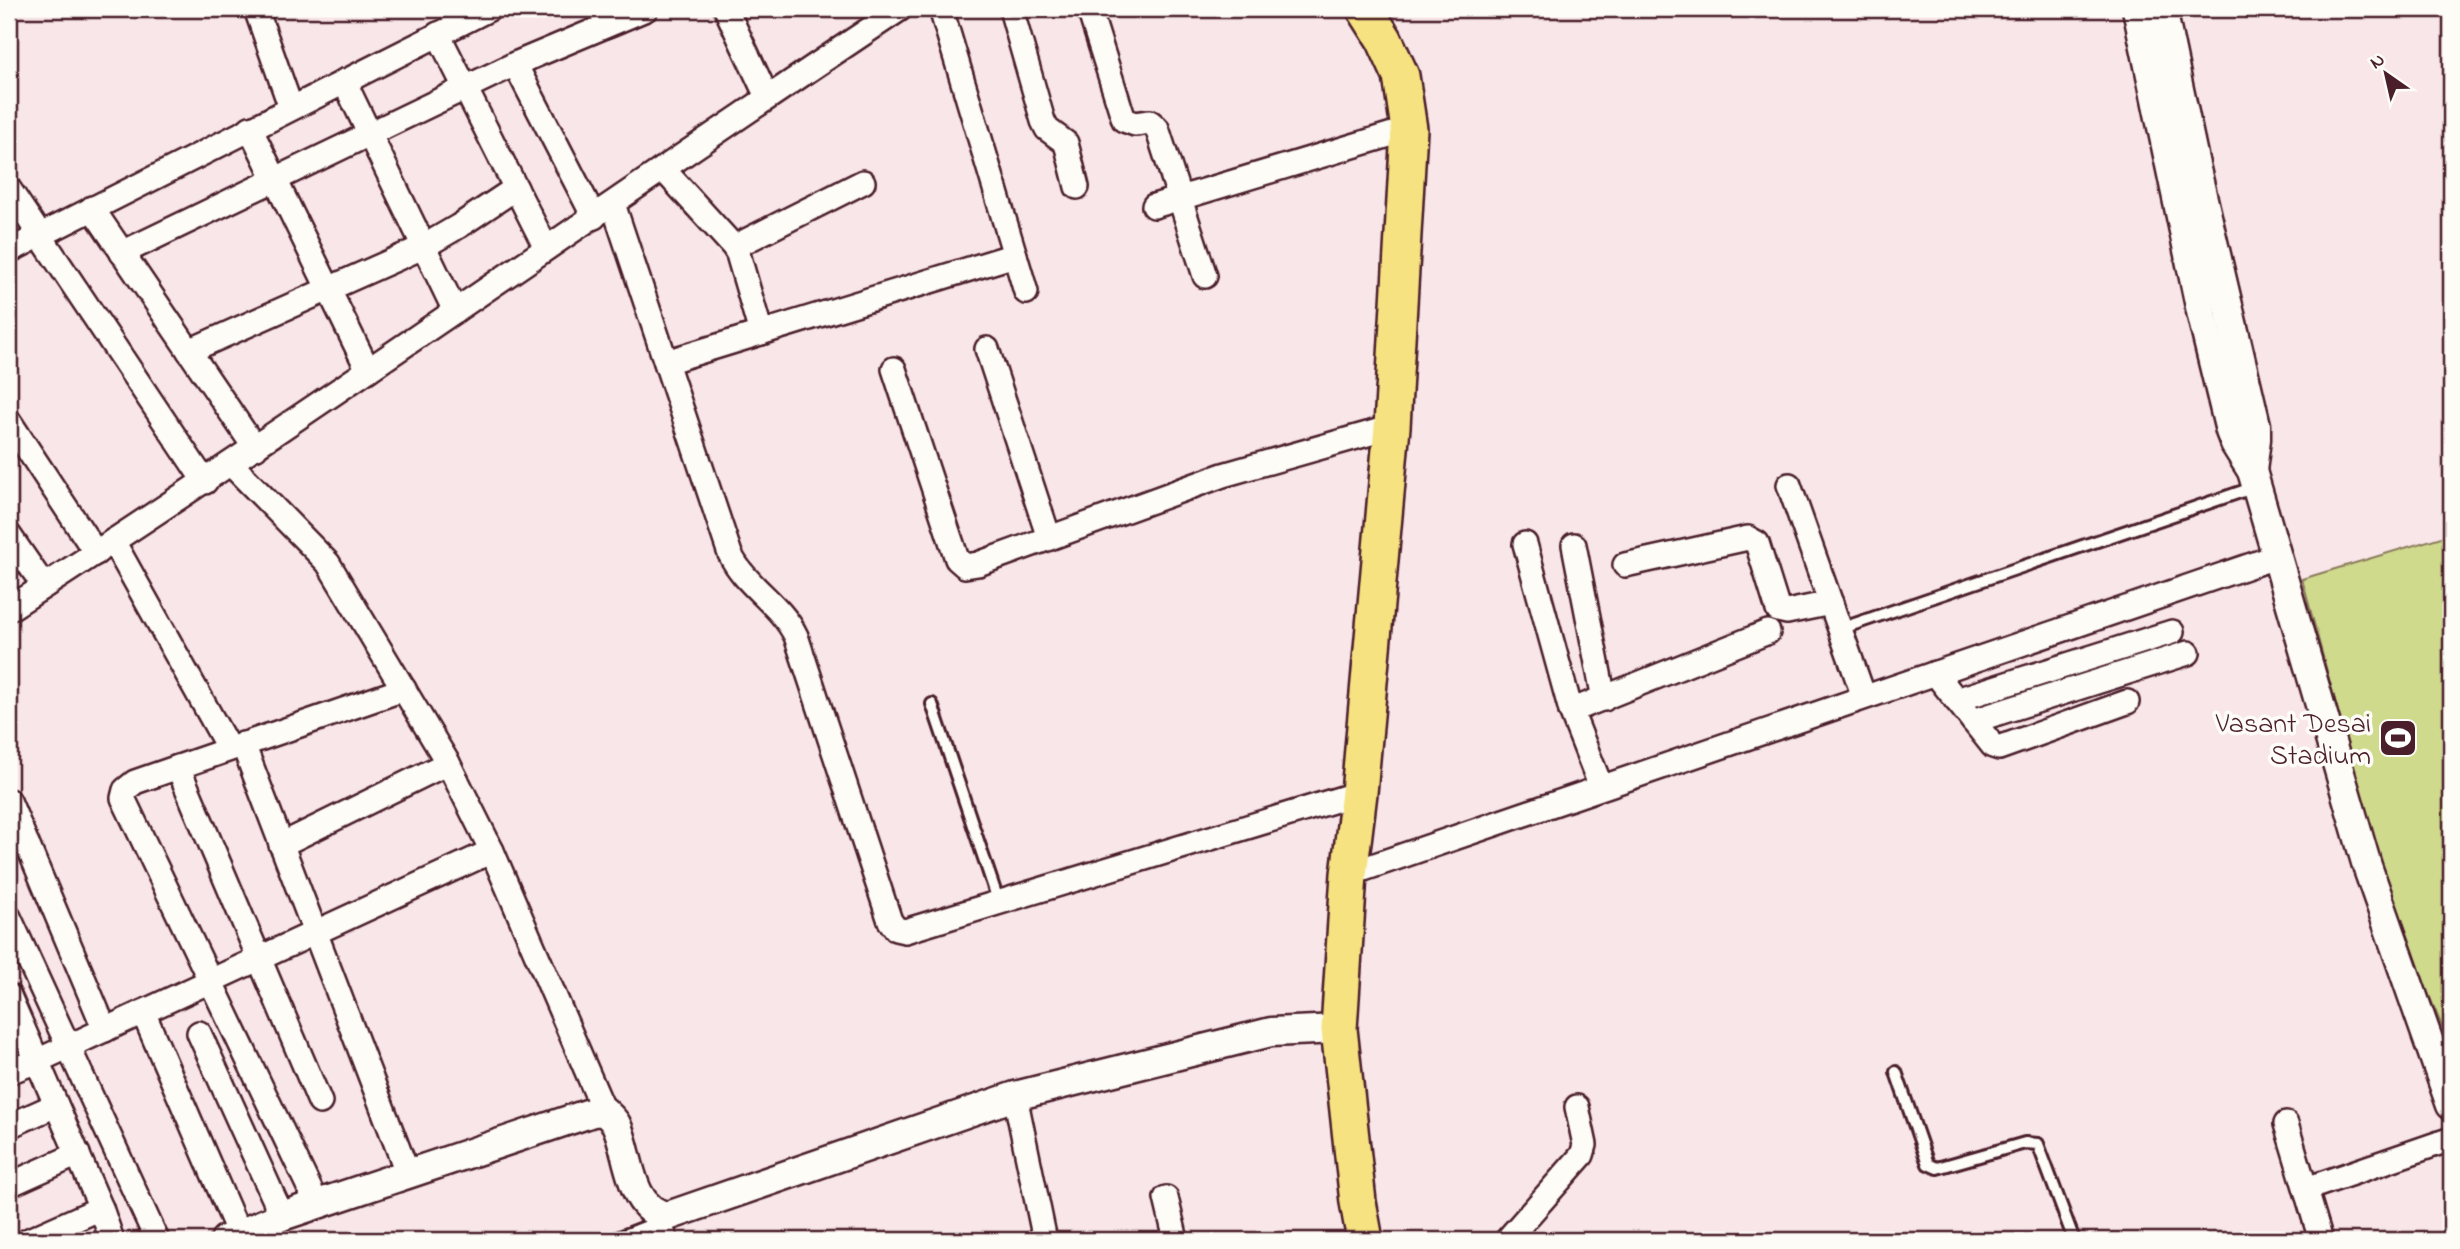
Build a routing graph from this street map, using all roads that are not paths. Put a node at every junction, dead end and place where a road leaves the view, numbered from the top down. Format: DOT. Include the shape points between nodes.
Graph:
graph roads {
  1 [pos="256,9"];
  2 [pos="646,9"];
  3 [pos="726,9"];
  4 [pos="900,9"];
  5 [pos="940,9"];
  6 [pos="1011,9"];
  7 [pos="1089,9"];
  8 [pos="1365,9"];
  9 [pos="2137,9"];
  10 [pos="2162,9"];
  11 [pos="477,11"];
  12 [pos="438,34"];
  13 [pos="515,64"];
  14 [pos="344,81"];
  15 [pos="464,87"];
  16 [pos="767,97"];
  17 [pos="291,107"];
  18 [pos="250,128"];
  19 [pos="1409,129"];
  20 [pos="368,133"];
  21 [pos="663,169"];
  22 [pos="275,178"];
  23 [pos="863,182"];
  24 [pos="1077,187"];
  25 [pos="9,188"];
  26 [pos="516,188"];
  27 [pos="1178,199"];
  28 [pos="613,204"];
  29 [pos="1154,206"];
  30 [pos="92,208"];
  31 [pos="594,218"];
  32 [pos="2196,228"];
  33 [pos="40,234"];
  34 [pos="423,247"];
  35 [pos="734,247"];
  36 [pos="546,248"];
  37 [pos="9,251"];
  38 [pos="122,253"];
  39 [pos="1015,255"];
  40 [pos="1205,276"];
  41 [pos="327,290"];
  42 [pos="1026,292"];
  43 [pos="455,311"];
  44 [pos="761,333"];
  45 [pos="986,349"];
  46 [pos="189,351"];
  47 [pos="666,362"];
  48 [pos="894,369"];
  49 [pos="368,370"];
  50 [pos="9,421"];
  51 [pos="1392,427"];
  52 [pos="255,448"];
  53 [pos="231,464"];
  54 [pos="2254,479"];
  55 [pos="205,482"];
  56 [pos="1789,485"];
  57 [pos="9,535"];
  58 [pos="1049,538"];
  59 [pos="1525,544"];
  60 [pos="1574,545"];
  61 [pos="105,547"];
  62 [pos="2275,557"];
  63 [pos="1625,565"];
  64 [pos="44,586"];
  65 [pos="1831,603"];
  66 [pos="9,609"];
  67 [pos="1840,629"];
  68 [pos="1768,632"];
  69 [pos="2172,632"];
  70 [pos="2188,653"];
  71 [pos="1935,673"];
  72 [pos="404,689"];
  73 [pos="1864,697"];
  74 [pos="1604,699"];
  75 [pos="1956,700"];
  76 [pos="2127,702"];
  77 [pos="932,704"];
  78 [pos="1571,711"];
  79 [pos="1973,721"];
  80 [pos="236,747"];
  81 [pos="448,763"];
  82 [pos="178,767"];
  83 [pos="1601,787"];
  84 [pos="1359,793"];
  85 [pos="9,801"];
  86 [pos="281,845"];
  87 [pos="492,851"];
  88 [pos="1349,874"];
  89 [pos="999,903"];
  90 [pos="9,917"];
  91 [pos="316,933"];
  92 [pos="261,958"];
  93 [pos="212,981"];
  94 [pos="9,996"];
  95 [pos="143,1012"];
  96 [pos="105,1030"];
  97 [pos="1339,1030"];
  98 [pos="199,1033"];
  99 [pos="68,1046"];
  100 [pos="37,1061"];
  101 [pos="9,1072"];
  102 [pos="1896,1072"];
  103 [pos="1015,1096"];
  104 [pos="320,1102"];
  105 [pos="57,1105"];
  106 [pos="2451,1105"];
  107 [pos="1577,1107"];
  108 [pos="604,1111"];
  109 [pos="2286,1124"];
  110 [pos="9,1126"];
  111 [pos="2451,1139"];
  112 [pos="78,1154"];
  113 [pos="407,1172"];
  114 [pos="9,1185"];
  115 [pos="2306,1189"];
  116 [pos="1166,1198"];
  117 [pos="317,1204"];
  118 [pos="101,1208"];
  119 [pos="282,1216"];
  120 [pos="660,1226"];
  121 [pos="232,1237"];
  122 [pos="29,1240"];
  123 [pos="112,1240"];
  124 [pos="157,1240"];
  125 [pos="612,1240"];
  126 [pos="1045,1240"];
  127 [pos="1176,1240"];
  128 [pos="1364,1240"];
  129 [pos="1507,1240"];
  130 [pos="2074,1240"];
  131 [pos="2321,1240"];
  1 -- 17 [label="street"];
  2 -- 13 [label="street"];
  3 -- 16 [label="street"];
  4 -- 16 [label="street"];
  5 -- 39 [label="street"];
  6 -- 24 [label="street" via="1043,121 1066,144"];
  7 -- 27 [label="street" via="1124,120 1150,122 1157,128"];
  8 -- 19 [label="main road" via="1401,76"];
  9 -- 32 [label="street"];
  10 -- 32 [label="street"];
  11 -- 12 [label="street"];
  12 -- 14 [label="street"];
  12 -- 15 [label="street"];
  13 -- 15 [label="street"];
  13 -- 31 [label="street"];
  14 -- 17 [label="street"];
  14 -- 20 [label="street"];
  15 -- 20 [label="street"];
  15 -- 26 [label="street"];
  16 -- 21 [label="street"];
  17 -- 18 [label="street"];
  18 -- 22 [label="street"];
  18 -- 30 [label="street"];
  19 -- 27 [label="street"];
  19 -- 51 [label="main road"];
  20 -- 22 [label="street"];
  20 -- 34 [label="street"];
  21 -- 28 [label="street"];
  21 -- 35 [label="street"];
  22 -- 38 [label="street"];
  22 -- 41 [label="street"];
  23 -- 35 [label="street"];
  25 -- 33 [label="street"];
  26 -- 34 [label="street"];
  26 -- 36 [label="street"];
  27 -- 29 [label="street"];
  27 -- 40 [label="street"];
  28 -- 31 [label="street"];
  28 -- 47 [label="street"];
  30 -- 33 [label="street"];
  30 -- 38 [label="street"];
  31 -- 36 [label="street"];
  32 -- 54 [label="street" via="2230,430"];
  33 -- 37 [label="street"];
  33 -- 55 [label="street"];
  34 -- 41 [label="street"];
  34 -- 43 [label="street"];
  35 -- 44 [label="street"];
  36 -- 43 [label="street"];
  38 -- 46 [label="street"];
  39 -- 42 [label="street"];
  39 -- 44 [label="street"];
  41 -- 46 [label="street"];
  41 -- 49 [label="street"];
  43 -- 49 [label="street"];
  44 -- 47 [label="street"];
  45 -- 58 [label="street"];
  46 -- 52 [label="street"];
  47 -- 89 [label="street" via="730,554 796,636 890,921 905,931"];
  48 -- 58 [label="street" via="960,563 978,564"];
  49 -- 52 [label="street"];
  50 -- 61 [label="street"];
  51 -- 58 [label="street" via="1223,475"];
  51 -- 84 [label="main road"];
  52 -- 53 [label="street"];
  53 -- 55 [label="street"];
  53 -- 72 [label="street" via="328,563"];
  54 -- 62 [label="street"];
  54 -- 67 [label="lane"];
  55 -- 61 [label="street"];
  56 -- 65 [label="street"];
  57 -- 64 [label="street"];
  59 -- 78 [label="street"];
  60 -- 74 [label="street"];
  61 -- 64 [label="street"];
  61 -- 80 [label="street"];
  62 -- 71 [label="street"];
  62 -- 106 [label="street" via="2367,866"];
  63 -- 65 [label="street" via="1748,538 1757,543 1778,610"];
  64 -- 66 [label="street"];
  65 -- 67 [label="street"];
  67 -- 73 [label="street"];
  68 -- 74 [label="street"];
  69 -- 75 [label="street"];
  70 -- 79 [label="street"];
  71 -- 73 [label="street"];
  71 -- 75 [label="street"];
  72 -- 80 [label="street"];
  72 -- 81 [label="street"];
  73 -- 83 [label="street"];
  74 -- 78 [label="street"];
  75 -- 79 [label="street"];
  76 -- 79 [label="street" via="1999,748"];
  77 -- 89 [label="lane"];
  78 -- 83 [label="street"];
  80 -- 82 [label="street"];
  80 -- 86 [label="street"];
  81 -- 86 [label="street"];
  81 -- 87 [label="street"];
  82 -- 92 [label="street"];
  82 -- 93 [label="street" via="129,785 123,798"];
  83 -- 88 [label="street"];
  84 -- 88 [label="main road"];
  84 -- 89 [label="street"];
  85 -- 96 [label="street"];
  86 -- 91 [label="street"];
  87 -- 91 [label="street"];
  87 -- 108 [label="street"];
  88 -- 97 [label="main road"];
  90 -- 99 [label="street"];
  91 -- 92 [label="street"];
  91 -- 113 [label="street"];
  92 -- 93 [label="street"];
  92 -- 104 [label="street"];
  93 -- 95 [label="street"];
  93 -- 117 [label="street"];
  94 -- 100 [label="street"];
  95 -- 96 [label="street"];
  95 -- 121 [label="street"];
  96 -- 99 [label="street"];
  97 -- 103 [label="street" via="1271,1032"];
  97 -- 128 [label="main road"];
  98 -- 119 [label="street"];
  99 -- 100 [label="street"];
  99 -- 124 [label="street"];
  100 -- 101 [label="street"];
  100 -- 105 [label="street"];
  102 -- 130 [label="lane" via="1927,1164 1937,1168 2025,1143 2038,1144"];
  103 -- 120 [label="street" via="678,1214"];
  103 -- 126 [label="street"];
  105 -- 110 [label="street"];
  105 -- 112 [label="street"];
  107 -- 129 [label="street" via="1585,1145 1581,1155"];
  108 -- 113 [label="street"];
  108 -- 120 [label="street" via="615,1123 634,1185"];
  109 -- 115 [label="street"];
  111 -- 115 [label="street"];
  112 -- 114 [label="street"];
  112 -- 118 [label="street"];
  113 -- 117 [label="street"];
  115 -- 131 [label="street"];
  116 -- 127 [label="street"];
  117 -- 119 [label="street"];
  118 -- 122 [label="street"];
  118 -- 123 [label="street"];
  119 -- 121 [label="street"];
  120 -- 125 [label="lane"];
}
